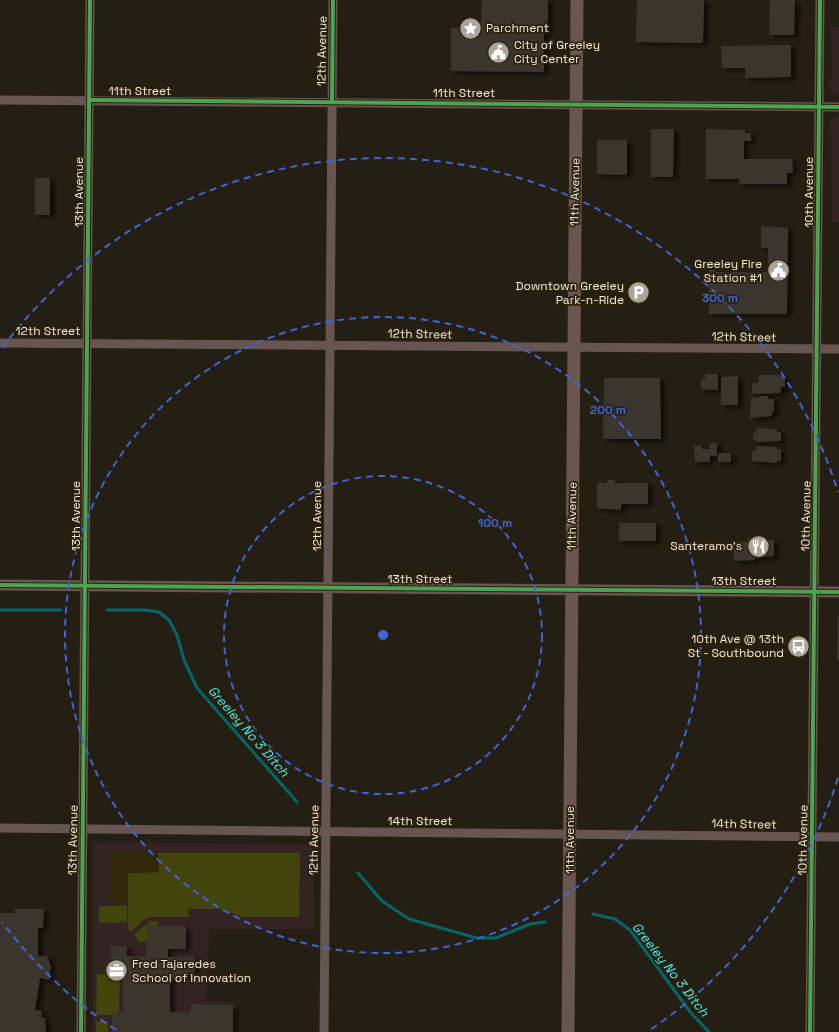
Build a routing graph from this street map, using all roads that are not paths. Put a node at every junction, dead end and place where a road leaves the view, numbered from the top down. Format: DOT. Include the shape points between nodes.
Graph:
graph roads {
  1 [pos="90,0"];
  2 [pos="332,0"];
  3 [pos="577,0"];
  4 [pos="820,0"];
  5 [pos="0,100"];
  6 [pos="89,100"];
  7 [pos="332,102"];
  8 [pos="576,104"];
  9 [pos="820,106"];
  10 [pos="839,107"];
  11 [pos="0,342"];
  12 [pos="87,343"];
  13 [pos="330,345"];
  14 [pos="573,348"];
  15 [pos="817,349"];
  16 [pos="839,350"];
  17 [pos="0,585"];
  18 [pos="85,586"];
  19 [pos="328,588"];
  20 [pos="571,590"];
  21 [pos="815,592"];
  22 [pos="839,592"];
  23 [pos="0,828"];
  24 [pos="83,829"];
  25 [pos="326,832"];
  26 [pos="570,834"];
  27 [pos="813,836"];
  28 [pos="839,836"];
  29 [pos="81,1032"];
  30 [pos="324,1032"];
  31 [pos="568,1032"];
  32 [pos="810,1032"];
  1 -- 6 [label="street, 13th Avenue"];
  2 -- 7 [label="street, 12th Avenue"];
  3 -- 8 [label="main road, 11th Avenue"];
  4 -- 9 [label="street, 10th Avenue"];
  5 -- 6 [label="street, 11th Street"];
  6 -- 7 [label="street, 11th Street"];
  6 -- 12 [label="street, 13th Avenue"];
  7 -- 8 [label="street, 11th Street"];
  7 -- 13 [label="street, 12th Avenue"];
  8 -- 9 [label="street, 11th Street"];
  8 -- 14 [label="main road, 11th Avenue"];
  9 -- 10 [label="street, 11th Street"];
  9 -- 15 [label="street, 10th Avenue"];
  11 -- 12 [label="street, 12th Street"];
  12 -- 13 [label="street, 12th Street"];
  12 -- 18 [label="street, 13th Avenue"];
  13 -- 14 [label="street, 12th Street"];
  13 -- 19 [label="street, 12th Avenue"];
  14 -- 15 [label="street, 12th Street"];
  14 -- 20 [label="main road, 11th Avenue"];
  15 -- 16 [label="street, 12th Street"];
  15 -- 21 [label="street, 10th Avenue"];
  17 -- 18 [label="street, 13th Street"];
  18 -- 19 [label="street, 13th Street"];
  18 -- 24 [label="street, 13th Avenue"];
  19 -- 20 [label="street, 13th Street"];
  19 -- 25 [label="street, 12th Avenue"];
  20 -- 21 [label="street, 13th Street"];
  20 -- 26 [label="main road, 11th Avenue"];
  21 -- 22 [label="street, 13th Street"];
  21 -- 27 [label="street, 10th Avenue"];
  23 -- 24 [label="street, 14th Street"];
  24 -- 25 [label="street, 14th Street"];
  24 -- 29 [label="street, 13th Avenue"];
  25 -- 26 [label="street, 14th Street"];
  25 -- 30 [label="street, 12th Avenue"];
  26 -- 27 [label="street, 14th Street"];
  26 -- 31 [label="main road, 11th Avenue"];
  27 -- 28 [label="street, 14th Street"];
  27 -- 32 [label="street, 10th Avenue"];
}
